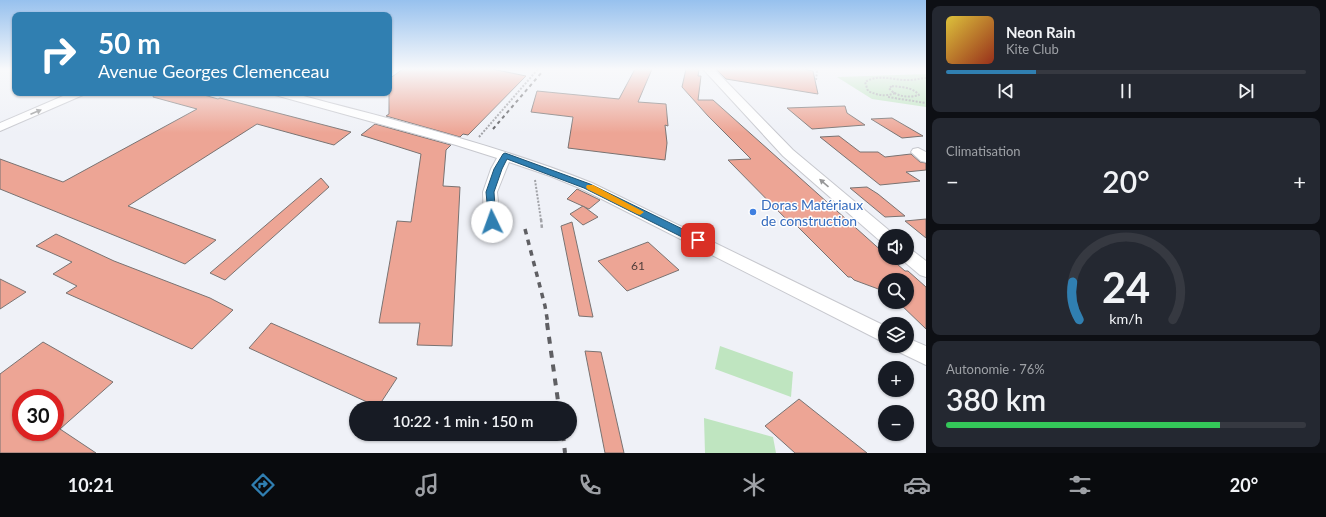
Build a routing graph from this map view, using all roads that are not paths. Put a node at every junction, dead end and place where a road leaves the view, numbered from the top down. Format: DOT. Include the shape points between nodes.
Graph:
graph roads {
  1 [pos="728,90"];
  2 [pos="72,96"];
  3 [pos="289,96"];
  4 [pos="0,127"];
  5 [pos="505,156"];
  6 [pos="492,222"];
  7 [pos="878,230"];
  8 [pos="914,261"];
  9 [pos="926,271"];
  10 [pos="878,332"];
  11 [pos="914,350"];
  12 [pos="926,356"];
  7 -- 1 [label="street, one-way" via="791,156"];
  4 -- 2 [label="street, one-way"];
  3 -- 5 [label="street"];
  5 -- 6 [label="street" via="490,192"];
  5 -- 10 [label="street" via="587,186"];
  8 -- 9 [label="street"];
  11 -- 12 [label="street"];
}
